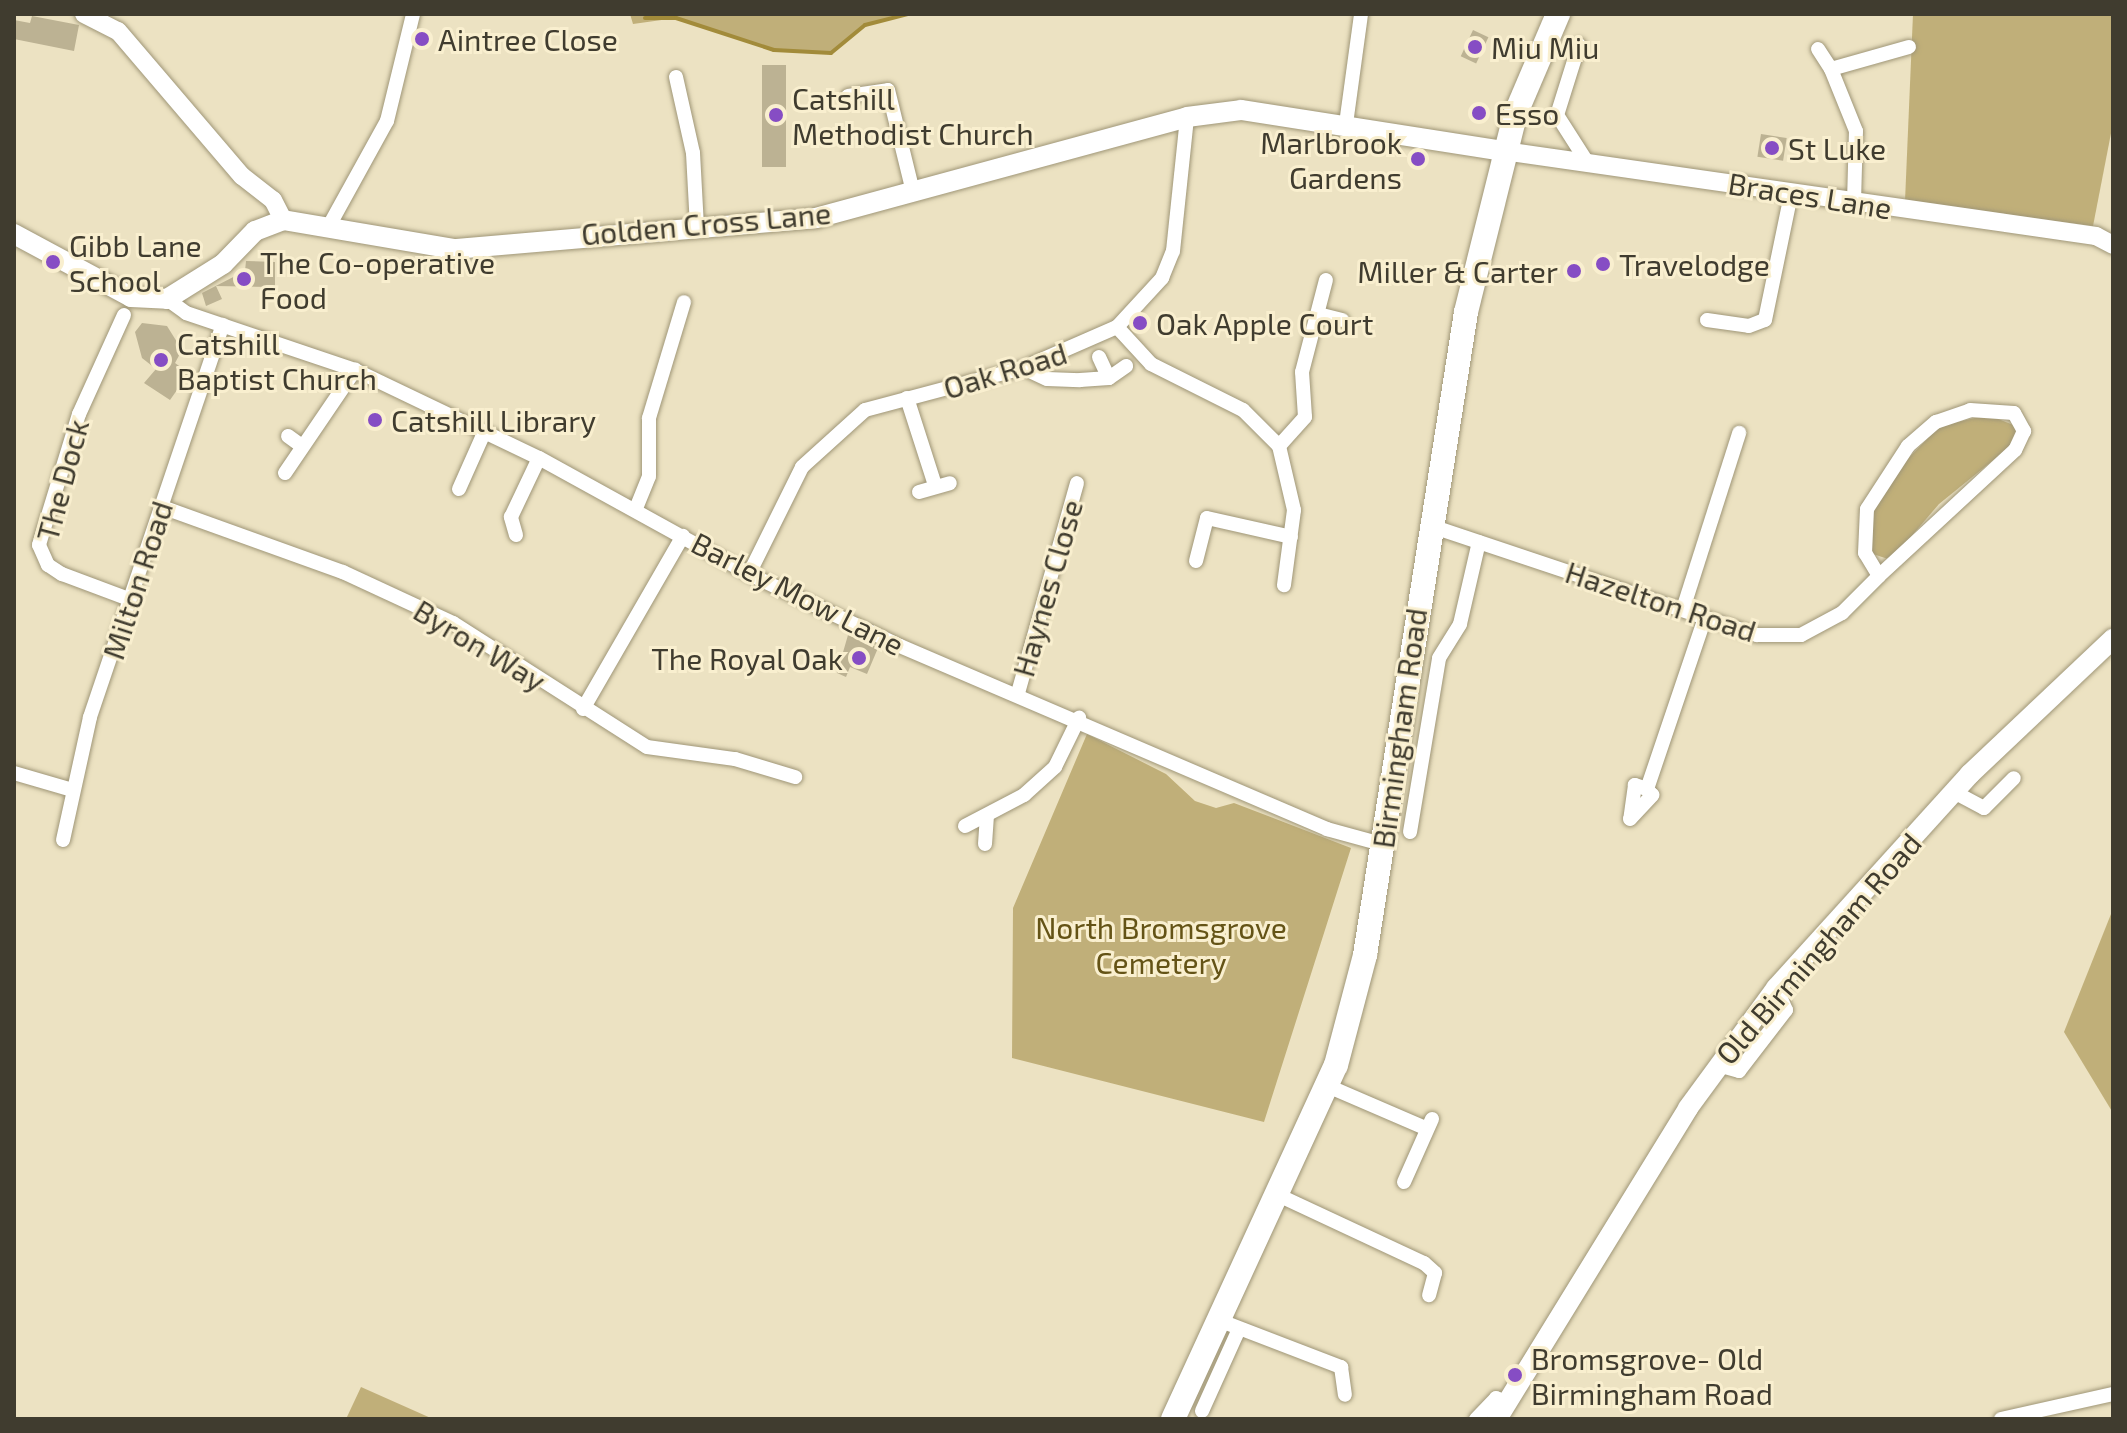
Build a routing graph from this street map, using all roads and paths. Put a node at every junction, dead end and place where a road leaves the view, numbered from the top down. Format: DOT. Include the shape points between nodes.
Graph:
graph roads {
  1 [pos="84,14"];
  2 [pos="413,14"];
  3 [pos="1361,14"];
  4 [pos="1558,14"];
  5 [pos="1579,45"];
  6 [pos="1909,47"];
  7 [pos="1818,49"];
  8 [pos="1831,69"];
  9 [pos="676,77"];
  10 [pos="696,90"];
  11 [pos="680,93"];
  12 [pos="848,96"];
  13 [pos="1187,117"];
  14 [pos="1346,124"];
  15 [pos="1504,151"];
  16 [pos="1589,165"];
  17 [pos="913,192"];
  18 [pos="1791,194"];
  19 [pos="1854,202"];
  20 [pos="283,220"];
  21 [pos="329,226"];
  22 [pos="697,226"];
  23 [pos="14,234"];
  24 [pos="2113,245"];
  25 [pos="1326,280"];
  26 [pos="167,299"];
  27 [pos="684,302"];
  28 [pos="1318,314"];
  29 [pos="124,315"];
  30 [pos="1342,320"];
  31 [pos="1707,320"];
  32 [pos="223,325"];
  33 [pos="1117,327"];
  34 [pos="1099,357"];
  35 [pos="1126,366"];
  36 [pos="1023,368"];
  37 [pos="355,370"];
  38 [pos="1109,378"];
  39 [pos="907,398"];
  40 [pos="1739,433"];
  41 [pos="483,435"];
  42 [pos="288,436"];
  43 [pos="302,446"];
  44 [pos="1279,446"];
  45 [pos="539,458"];
  46 [pos="285,473"];
  47 [pos="950,483"];
  48 [pos="1077,483"];
  49 [pos="935,485"];
  50 [pos="459,489"];
  51 [pos="919,492"];
  52 [pos="637,506"];
  53 [pos="162,507"];
  54 [pos="1428,525"];
  55 [pos="516,535"];
  56 [pos="683,536"];
  57 [pos="1291,537"];
  58 [pos="1479,542"];
  59 [pos="1196,561"];
  60 [pos="749,574"];
  61 [pos="1879,576"];
  62 [pos="1284,585"];
  63 [pos="129,599"];
  64 [pos="1683,609"];
  65 [pos="1705,618"];
  66 [pos="2113,639"];
  67 [pos="1018,693"];
  68 [pos="583,709"];
  69 [pos="1079,718"];
  70 [pos="14,773"];
  71 [pos="795,777"];
  72 [pos="2014,778"];
  73 [pos="1647,789"];
  74 [pos="72,790"];
  75 [pos="1954,792"];
  76 [pos="987,816"];
  77 [pos="965,826"];
  78 [pos="1410,832"];
  79 [pos="63,840"];
  80 [pos="985,844"];
  81 [pos="1382,844"];
  82 [pos="1330,1087"];
  83 [pos="1404,1182"];
  84 [pos="1278,1195"];
  85 [pos="1429,1295"];
  86 [pos="1230,1325"];
  87 [pos="2113,1394"];
  88 [pos="1345,1395"];
  89 [pos="1202,1411"];
  90 [pos="1502,1411"];
  91 [pos="1173,1419"];
  92 [pos="1476,1419"];
  93 [pos="2001,1419"];
  1 -- 20 [label="street" via="118,31 242,176 273,200"];
  2 -- 21 [label="street" via="387,121"];
  3 -- 14 [label="street"];
  4 -- 15 [label="highway, Birmingham Road"];
  5 -- 16 [label="street" via="1557,115"];
  6 -- 8 [label="street"];
  7 -- 8 [label="street"];
  8 -- 19 [label="street" via="1856,131"];
  9 -- 11 [label="street"];
  10 -- 11 [label="street"];
  11 -- 22 [label="street"];
  12 -- 17 [label="street" via="888,90"];
  13 -- 14 [label="main road, Golden Cross Lane" via="1241,110"];
  13 -- 17 [label="main road, Golden Cross Lane"];
  13 -- 33 [label="street, Oak Road" via="1173,251 1162,278"];
  14 -- 15 [label="main road, Golden Cross Lane"];
  15 -- 16 [label="street, Braces Lane"];
  15 -- 54 [label="highway, Birmingham Road"];
  16 -- 18 [label="street, Braces Lane"];
  17 -- 22 [label="main road, Golden Cross Lane" via="816,218"];
  18 -- 19 [label="street, Braces Lane"];
  18 -- 31 [label="street" via="1765,320 1749,326"];
  19 -- 24 [label="street, Braces Lane" via="2096,236"];
  20 -- 21 [label="main road, Golden Cross Lane"];
  20 -- 26 [label="main road" via="255,231 223,264"];
  21 -- 22 [label="main road, Golden Cross Lane" via="455,249"];
  23 -- 26 [label="main road" via="131,297"];
  25 -- 28 [label="street"];
  26 -- 32 [label="street, Barley Mow Lane"];
  27 -- 52 [label="street" via="649,418 649,476"];
  28 -- 30 [label="street"];
  28 -- 44 [label="street" via="1302,372 1305,417"];
  29 -- 63 [label="street, The Dock" via="79,414 39,545 62,574"];
  32 -- 37 [label="street, Barley Mow Lane"];
  32 -- 53 [label="street, Milton Road"];
  33 -- 36 [label="street, Oak Road"];
  33 -- 44 [label="street" via="1151,364 1243,410"];
  34 -- 38 [label="street"];
  35 -- 38 [label="street"];
  36 -- 38 [label="street" via="1047,379"];
  36 -- 39 [label="street, Oak Road"];
  37 -- 41 [label="street, Barley Mow Lane"];
  37 -- 43 [label="street"];
  39 -- 49 [label="street"];
  39 -- 60 [label="street, Oak Road" via="865,410 811,454"];
  40 -- 64 [label="street"];
  41 -- 45 [label="street, Barley Mow Lane"];
  41 -- 50 [label="street"];
  42 -- 43 [label="street"];
  43 -- 46 [label="street"];
  44 -- 57 [label="street" via="1289,472"];
  45 -- 52 [label="street, Barley Mow Lane"];
  45 -- 55 [label="street" via="511,517"];
  47 -- 49 [label="street"];
  48 -- 67 [label="street, Haynes Close"];
  49 -- 51 [label="street"];
  52 -- 56 [label="street, Barley Mow Lane"];
  53 -- 63 [label="street, Milton Road"];
  53 -- 68 [label="street, Byron Way" via="343,572 453,623"];
  54 -- 58 [label="street, Hazelton Road"];
  54 -- 81 [label="highway, Birmingham Road"];
  56 -- 60 [label="street, Barley Mow Lane"];
  56 -- 68 [label="street"];
  57 -- 59 [label="street" via="1207,518"];
  57 -- 62 [label="street"];
  58 -- 64 [label="street, Hazelton Road"];
  58 -- 78 [label="street" via="1460,624 1439,658"];
  60 -- 67 [label="street, Barley Mow Lane"];
  61 -- 61 [label="street, Hazelton Road" via="1862,533 1880,479 1936,422 1970,410 2014,413 2024,431 2015,450"];
  61 -- 65 [label="street, Hazelton Road" via="1842,613 1801,635 1757,635"];
  63 -- 74 [label="street, Milton Road"];
  64 -- 65 [label="street, Hazelton Road"];
  65 -- 73 [label="street"];
  66 -- 75 [label="main road, Old Birmingham Road"];
  67 -- 69 [label="street, Barley Mow Lane"];
  68 -- 71 [label="street, Byron Way" via="647,747 735,759"];
  69 -- 76 [label="street" via="1055,767"];
  69 -- 81 [label="street, Barley Mow Lane" via="1327,829"];
  70 -- 74 [label="street"];
  72 -- 75 [label="street" via="1984,808"];
  74 -- 79 [label="street, Milton Road"];
  75 -- 90 [label="main road, Old Birmingham Road" via="1776,988 1718,1065"];
  76 -- 77 [label="street"];
  76 -- 80 [label="street"];
  81 -- 82 [label="highway, Birmingham Road" via="1365,955"];
  82 -- 83 [label="street" via="1429,1123"];
  82 -- 84 [label="highway, Birmingham Road"];
  84 -- 85 [label="street" via="1424,1263 1435,1273"];
  84 -- 86 [label="highway, Birmingham Road"];
  86 -- 88 [label="street" via="1341,1367"];
  86 -- 89 [label="street"];
  86 -- 91 [label="highway, Birmingham Road"];
  87 -- 93 [label="street"];
  90 -- 92 [label="street" via="1496,1398"];
}
